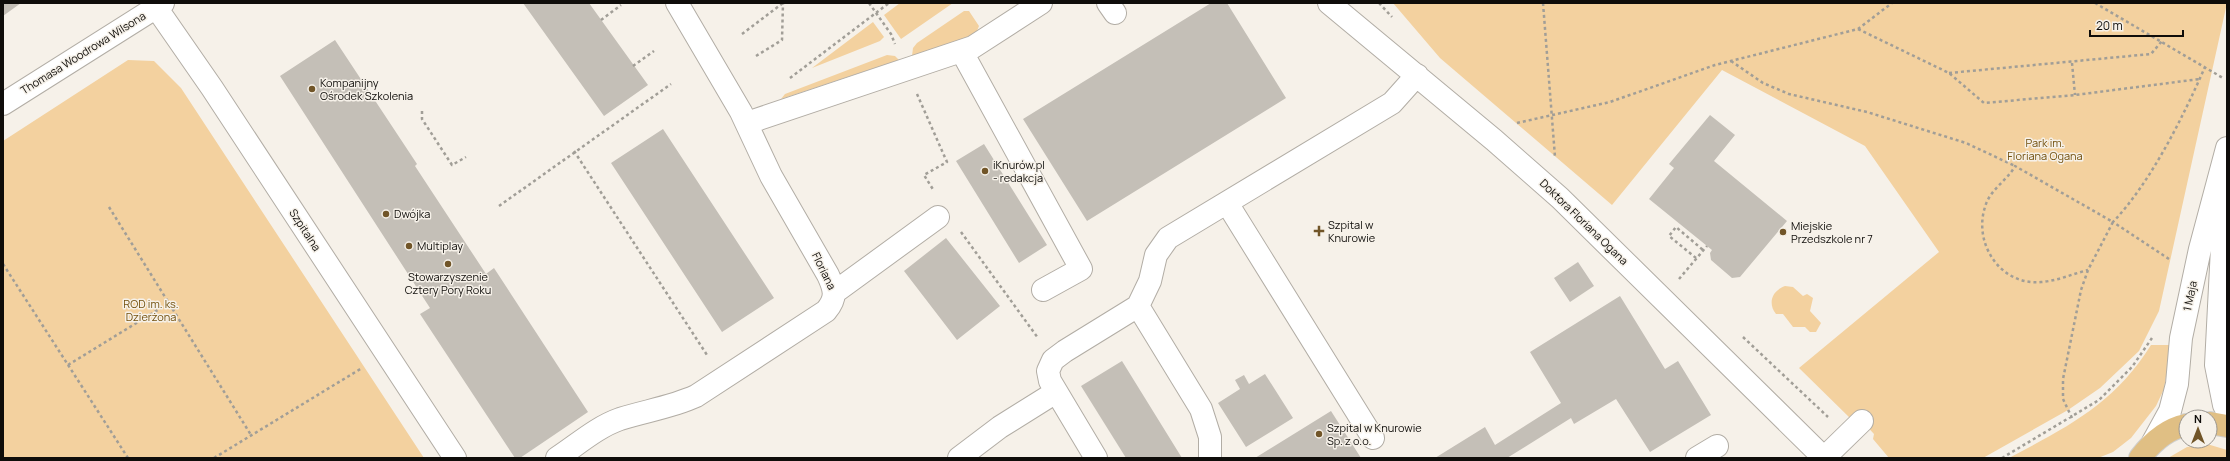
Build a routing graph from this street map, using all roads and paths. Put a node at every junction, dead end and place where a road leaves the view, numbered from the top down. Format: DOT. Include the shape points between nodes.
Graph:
graph roads {
  1 [pos="677,3"];
  2 [pos="783,3"];
  3 [pos="869,3"];
  4 [pos="889,3"];
  5 [pos="1041,3"];
  6 [pos="1328,3"];
  7 [pos="1543,3"];
  8 [pos="1892,3"];
  9 [pos="2095,3"];
  10 [pos="157,4"];
  11 [pos="621,5"];
  12 [pos="876,12"];
  13 [pos="601,20"];
  14 [pos="1858,29"];
  15 [pos="742,34"];
  16 [pos="2162,41"];
  17 [pos="896,44"];
  18 [pos="654,51"];
  19 [pos="962,52"];
  20 [pos="756,56"];
  21 [pos="1730,61"];
  22 [pos="2072,62"];
  23 [pos="634,66"];
  24 [pos="2205,67"];
  25 [pos="910,69"];
  26 [pos="1949,73"];
  27 [pos="1417,75"];
  28 [pos="2223,78"];
  29 [pos="2200,79"];
  30 [pos="783,83"];
  31 [pos="671,84"];
  32 [pos="2075,95"];
  33 [pos="3,104"];
  34 [pos="422,111"];
  35 [pos="1552,115"];
  36 [pos="747,123"];
  37 [pos="1512,124"];
  38 [pos="2227,148"];
  39 [pos="574,151"];
  40 [pos="1554,156"];
  41 [pos="466,157"];
  42 [pos="2016,166"];
  43 [pos="935,193"];
  44 [pos="1228,203"];
  45 [pos="499,206"];
  46 [pos="109,207"];
  47 [pos="938,217"];
  48 [pos="2113,222"];
  49 [pos="960,230"];
  50 [pos="1707,246"];
  51 [pos="1703,250"];
  52 [pos="1696,258"];
  53 [pos="2175,262"];
  54 [pos="3,264"];
  55 [pos="2088,270"];
  56 [pos="1679,279"];
  57 [pos="1043,290"];
  58 [pos="835,292"];
  59 [pos="169,303"];
  60 [pos="1138,306"];
  61 [pos="2152,338"];
  62 [pos="2222,345"];
  63 [pos="710,359"];
  64 [pos="1053,360"];
  65 [pos="68,365"];
  66 [pos="364,367"];
  67 [pos="1056,392"];
  68 [pos="2227,410"];
  69 [pos="2072,418"];
  70 [pos="1862,421"];
  71 [pos="2178,428"];
  72 [pos="251,435"];
  73 [pos="1373,438"];
  74 [pos="1717,446"];
  75 [pos="2147,450"];
  76 [pos="128,458"];
  77 [pos="214,458"];
  78 [pos="455,458"];
  79 [pos="557,458"];
  80 [pos="959,458"];
  81 [pos="1096,458"];
  82 [pos="1210,458"];
  83 [pos="1697,458"];
  84 [pos="1824,458"];
  85 [pos="2002,458"];
  1 -- 36 [label="street, Floriana"];
  2 -- 15 [label="path"];
  2 -- 20 [label="path" via="782,40"];
  3 -- 12 [label="path"];
  4 -- 12 [label="path"];
  5 -- 19 [label="street" via="983,42"];
  6 -- 27 [label="street, Doktora Floriana Ogana"];
  7 -- 35 [label="path"];
  8 -- 14 [label="path"];
  9 -- 16 [label="path"];
  10 -- 33 [label="street, Thomasa Woodrowa Wilsona"];
  10 -- 78 [label="street, Szpitalna"];
  11 -- 13 [label="path"];
  12 -- 17 [label="path"];
  12 -- 30 [label="path"];
  14 -- 21 [label="path"];
  14 -- 26 [label="path"];
  16 -- 22 [label="path" via="2151,54"];
  16 -- 24 [label="path"];
  18 -- 23 [label="path"];
  19 -- 25 [label="street"];
  19 -- 57 [label="street" via="1081,269"];
  21 -- 35 [label="path" via="1610,102"];
  21 -- 42 [label="path" via="1763,83 1789,94 1867,112 1966,143"];
  22 -- 26 [label="path"];
  22 -- 32 [label="path"];
  24 -- 28 [label="path"];
  24 -- 29 [label="path"];
  25 -- 36 [label="street"];
  25 -- 43 [label="path" via="912,82 947,162 924,175"];
  26 -- 32 [label="path" via="1984,103"];
  27 -- 44 [label="street" via="1392,103"];
  27 -- 84 [label="street, Doktora Floriana Ogana" via="1560,198"];
  29 -- 32 [label="path"];
  29 -- 48 [label="path" via="2170,140"];
  31 -- 39 [label="path"];
  34 -- 41 [label="path" via="422,119 452,165"];
  35 -- 37 [label="path"];
  35 -- 40 [label="path"];
  36 -- 58 [label="street, Floriana" via="771,176"];
  38 -- 62 [label="street, 1 Maja"];
  38 -- 75 [label="street, 1 Maja" via="2200,249 2181,338 2177,384 2170,411"];
  39 -- 45 [label="path"];
  39 -- 63 [label="path"];
  42 -- 48 [label="path"];
  42 -- 55 [label="path" via="2010,176 1991,194 1985,207 1983,232 1989,254 1995,264 2016,278 2039,283"];
  44 -- 60 [label="street" via="1168,238 1156,255 1150,281"];
  44 -- 73 [label="street"];
  46 -- 59 [label="path"];
  47 -- 58 [label="street"];
  48 -- 53 [label="path"];
  48 -- 55 [label="path"];
  49 -- 64 [label="path"];
  50 -- 51 [label="path"];
  51 -- 52 [label="path"];
  51 -- 52 [label="path" via="1676,227 1669,236"];
  52 -- 56 [label="path"];
  54 -- 65 [label="path"];
  55 -- 69 [label="path" via="2081,290 2063,379 2063,399"];
  58 -- 79 [label="street, Floriana" via="832,305 826,311 696,396 674,405 619,420 602,428"];
  59 -- 65 [label="path"];
  59 -- 72 [label="path"];
  60 -- 64 [label="street"];
  60 -- 82 [label="street" via="1201,409 1210,437"];
  61 -- 69 [label="path" via="2132,367 2099,400"];
  62 -- 68 [label="street, 1 Maja" via="2216,365"];
  64 -- 67 [label="street" via="1048,371 1050,382"];
  65 -- 76 [label="path"];
  66 -- 72 [label="path"];
  67 -- 80 [label="street"];
  67 -- 81 [label="street"];
  69 -- 85 [label="path"];
  70 -- 84 [label="street"];
  71 -- 75 [label="main road" via="2165,433"];
  72 -- 77 [label="path"];
  74 -- 83 [label="street"];
}
